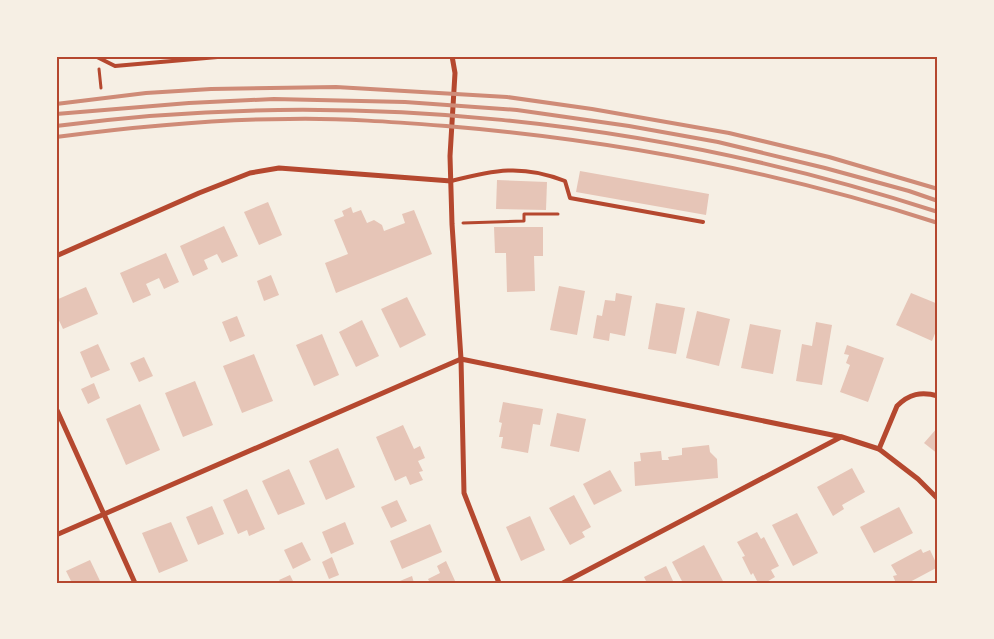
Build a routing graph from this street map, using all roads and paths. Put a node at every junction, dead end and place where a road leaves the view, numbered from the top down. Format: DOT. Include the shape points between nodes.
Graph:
graph roads {
  1 [pos="95,56"];
  2 [pos="229,56"];
  3 [pos="452,56"];
  4 [pos="223,57"];
  5 [pos="100,80"];
  6 [pos="101,88"];
  7 [pos="451,181"];
  8 [pos="558,214"];
  9 [pos="703,222"];
  10 [pos="452,224"];
  11 [pos="56,256"];
  12 [pos="461,359"];
  13 [pos="938,396"];
  14 [pos="56,408"];
  15 [pos="842,437"];
  16 [pos="880,449"];
  17 [pos="938,499"];
  18 [pos="104,514"];
  19 [pos="56,535"];
  20 [pos="135,583"];
  21 [pos="499,583"];
  22 [pos="563,583"];
  1 -- 4 [label="lane" via="115,66"];
  2 -- 4 [label="lane"];
  3 -- 7 [label="street" via="455,73"];
  5 -- 6 [label="path"];
  7 -- 9 [label="lane" via="508,170 545,173 565,181 570,198"];
  7 -- 10 [label="street"];
  7 -- 11 [label="street" via="279,168 250,173"];
  8 -- 10 [label="path" via="524,214 524,222"];
  10 -- 12 [label="street"];
  12 -- 15 [label="street"];
  12 -- 18 [label="street"];
  12 -- 21 [label="street" via="464,493"];
  13 -- 16 [label="street" via="916,393 902,401"];
  14 -- 18 [label="street"];
  15 -- 16 [label="street"];
  15 -- 22 [label="street"];
  16 -- 17 [label="street"];
  18 -- 19 [label="street"];
  18 -- 20 [label="street"];
}
